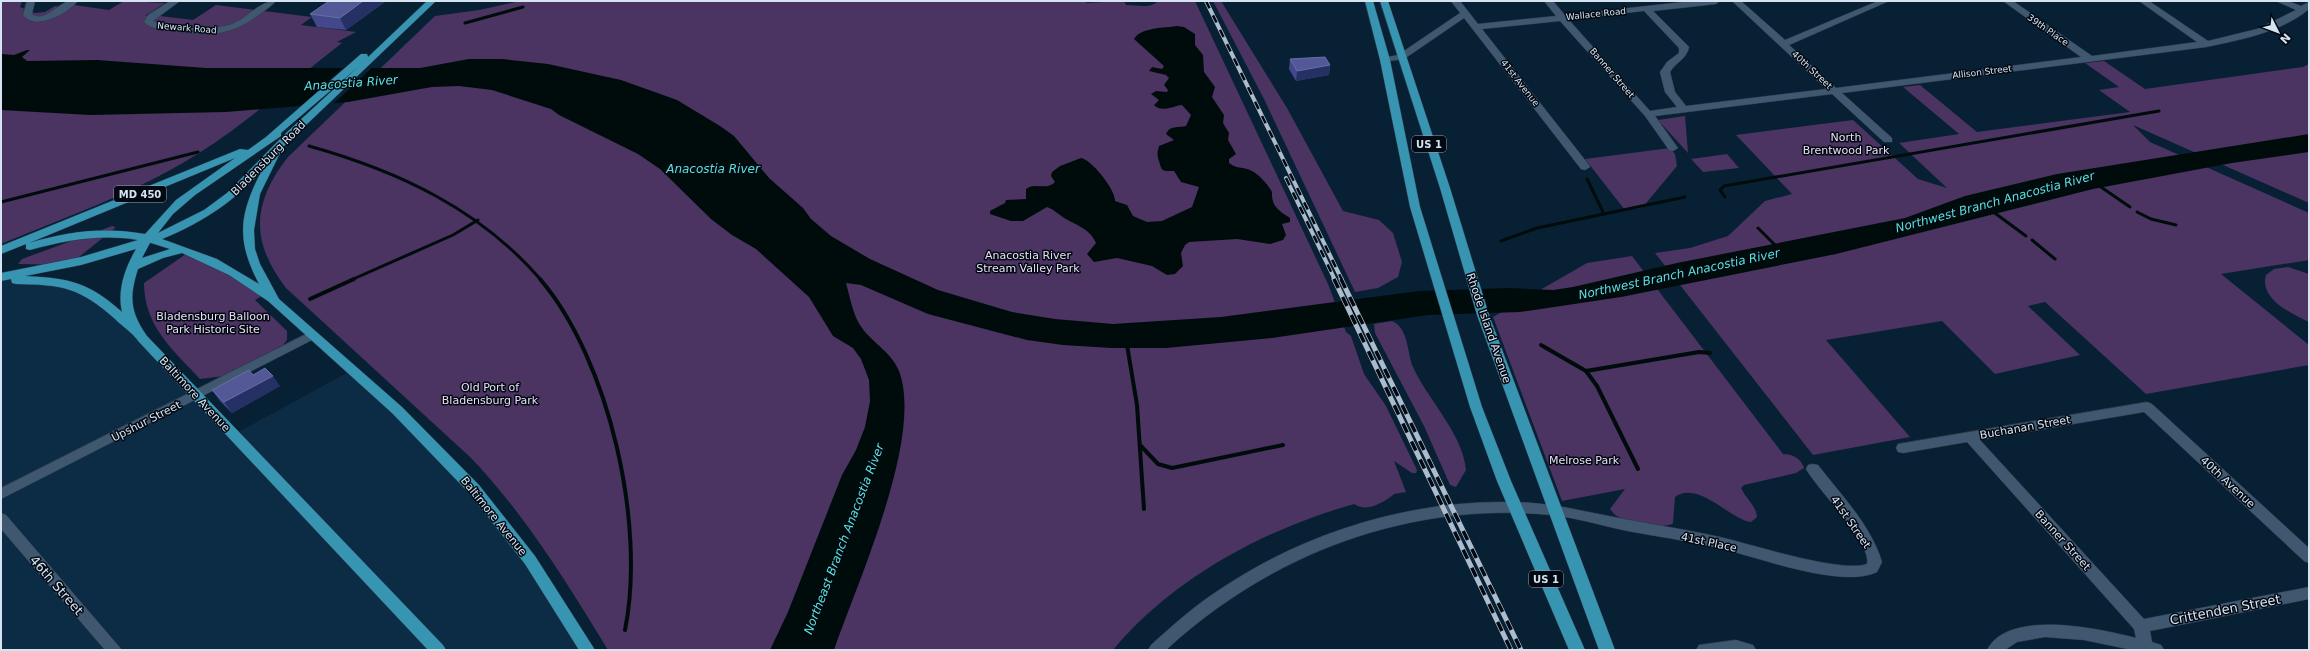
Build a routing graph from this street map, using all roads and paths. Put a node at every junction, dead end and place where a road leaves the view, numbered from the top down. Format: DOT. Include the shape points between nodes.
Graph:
graph roads {
  1 [pos="31,1"];
  2 [pos="74,1"];
  3 [pos="176,1"];
  4 [pos="272,1"];
  5 [pos="420,1"];
  6 [pos="432,1"];
  7 [pos="1369,1"];
  8 [pos="1384,1"];
  9 [pos="1455,1"];
  10 [pos="1548,1"];
  11 [pos="1716,1"];
  12 [pos="1736,1"];
  13 [pos="1885,1"];
  14 [pos="2007,1"];
  15 [pos="2143,1"];
  16 [pos="2280,1"];
  17 [pos="2306,7"];
  18 [pos="1646,9"];
  19 [pos="1465,13"];
  20 [pos="1563,18"];
  21 [pos="1476,27"];
  22 [pos="1784,44"];
  23 [pos="2206,44"];
  24 [pos="1401,57"];
  25 [pos="2089,58"];
  26 [pos="1385,60"];
  27 [pos="1834,91"];
  28 [pos="1684,110"];
  29 [pos="1648,114"];
  30 [pos="277,134"];
  31 [pos="1888,140"];
  32 [pos="279,146"];
  33 [pos="1673,148"];
  34 [pos="1585,167"];
  35 [pos="148,239"];
  36 [pos="180,249"];
  37 [pos="1,250"];
  38 [pos="1,256"];
  39 [pos="132,267"];
  40 [pos="1,278"];
  41 [pos="274,301"];
  42 [pos="137,330"];
  43 [pos="312,335"];
  44 [pos="196,396"];
  45 [pos="2147,407"];
  46 [pos="1970,437"];
  47 [pos="1903,448"];
  48 [pos="1813,469"];
  49 [pos="1,494"];
  50 [pos="1515,507"];
  51 [pos="1554,510"];
  52 [pos="1,519"];
  53 [pos="2309,557"];
  54 [pos="1863,573"];
  55 [pos="2309,593"];
  56 [pos="2141,626"];
  57 [pos="2151,649"];
  58 [pos="114,650"];
  59 [pos="438,650"];
  60 [pos="587,650"];
  61 [pos="1156,650"];
  62 [pos="1577,650"];
  63 [pos="1607,650"];
  64 [pos="1704,650"];
  65 [pos="1748,650"];
  66 [pos="1995,650"];
  1 -- 2 [label="street" via="27,13 29,18 38,19 48,17"];
  3 -- 4 [label="street, Newark Road" via="151,17 148,22 152,25 216,32 231,28"];
  5 -- 30 [label="main road, Bladensburg Road" via="360,60"];
  6 -- 32 [label="main road, Bladensburg Road"];
  7 -- 26 [label="main road, US 1"];
  8 -- 24 [label="main road, Rhode Island Avenue / US 1"];
  9 -- 19 [label="street, 41st Avenue"];
  10 -- 20 [label="street, Banner Street"];
  11 -- 18 [label="street, Wallace Road"];
  12 -- 22 [label="street, 40th Street"];
  13 -- 22 [label="street"];
  14 -- 25 [label="street, 39th Place"];
  15 -- 23 [label="street"];
  16 -- 17 [label="street"];
  17 -- 23 [label="street, Allison Street" via="2270,26 2236,38"];
  18 -- 20 [label="street, Wallace Road"];
  18 -- 28 [label="street" via="1684,47 1683,54 1670,64 1665,72 1670,92"];
  19 -- 21 [label="street, 41st Avenue"];
  19 -- 24 [label="street"];
  20 -- 21 [label="street, Wallace Road"];
  20 -- 29 [label="street, Banner Street"];
  21 -- 34 [label="street, 41st Avenue"];
  22 -- 27 [label="street, 40th Street"];
  23 -- 25 [label="street, Allison Street"];
  24 -- 26 [label="street"];
  24 -- 51 [label="main road, Rhode Island Avenue / US 1" via="1445,188 1483,315"];
  25 -- 27 [label="street, Allison Street"];
  26 -- 50 [label="main road, US 1" via="1416,207 1447,315 1476,407"];
  27 -- 28 [label="street, Allison Street"];
  27 -- 31 [label="street, 40th Street"];
  28 -- 29 [label="street, Allison Street"];
  29 -- 33 [label="street, Banner Street"];
  30 -- 35 [label="main road, Baltimore Avenue" via="181,200 160,221"];
  30 -- 37 [label="main road, Bladensburg Road / MD 450" via="210,166"];
  32 -- 35 [label="main road, Bladensburg Road" via="244,185 217,207 190,222"];
  32 -- 41 [label="main road, Baltimore Avenue" via="255,194 248,230 249,249 254,264"];
  35 -- 36 [label="main road"];
  35 -- 38 [label="main road" via="114,234 77,235 39,243"];
  35 -- 39 [label="main road, Baltimore Avenue"];
  35 -- 40 [label="main road, Bladensburg Road" via="73,263"];
  36 -- 39 [label="main road"];
  36 -- 41 [label="main road" via="230,271"];
  39 -- 42 [label="main road, Baltimore Avenue" via="126,302 132,324"];
  40 -- 42 [label="main road" via="49,281 76,286 97,297 114,314"];
  41 -- 43 [label="main road, Baltimore Avenue"];
  42 -- 44 [label="main road, Baltimore Avenue"];
  43 -- 44 [label="street, Upshur Street"];
  43 -- 60 [label="main road, Baltimore Avenue" via="397,410 474,489 530,560"];
  44 -- 49 [label="street, Upshur Street"];
  44 -- 59 [label="main road, Baltimore Avenue"];
  45 -- 46 [label="street, Buchanan Street"];
  45 -- 53 [label="street, 40th Avenue"];
  46 -- 47 [label="street, Buchanan Street"];
  46 -- 56 [label="street, Banner Street"];
  48 -- 54 [label="street, 41st Street" via="1848,514 1873,553 1875,562 1872,568"];
  50 -- 51 [label="street, 41st Place"];
  50 -- 61 [label="street, 41st Place" via="1450,511 1408,517 1364,528 1310,548 1233,588 1179,628"];
  50 -- 62 [label="main road, US 1"];
  51 -- 54 [label="street, 41st Place" via="1718,543 1804,565"];
  51 -- 63 [label="main road, Rhode Island Avenue / US 1"];
  52 -- 58 [label="street, 46th Street"];
  55 -- 56 [label="street, Crittenden Street"];
  56 -- 57 [label="street, Banner Street"];
  57 -- 66 [label="street" via="2076,632 2054,631 2030,632 2013,637"];
  64 -- 65 [label="street" via="1736,647"];
}
